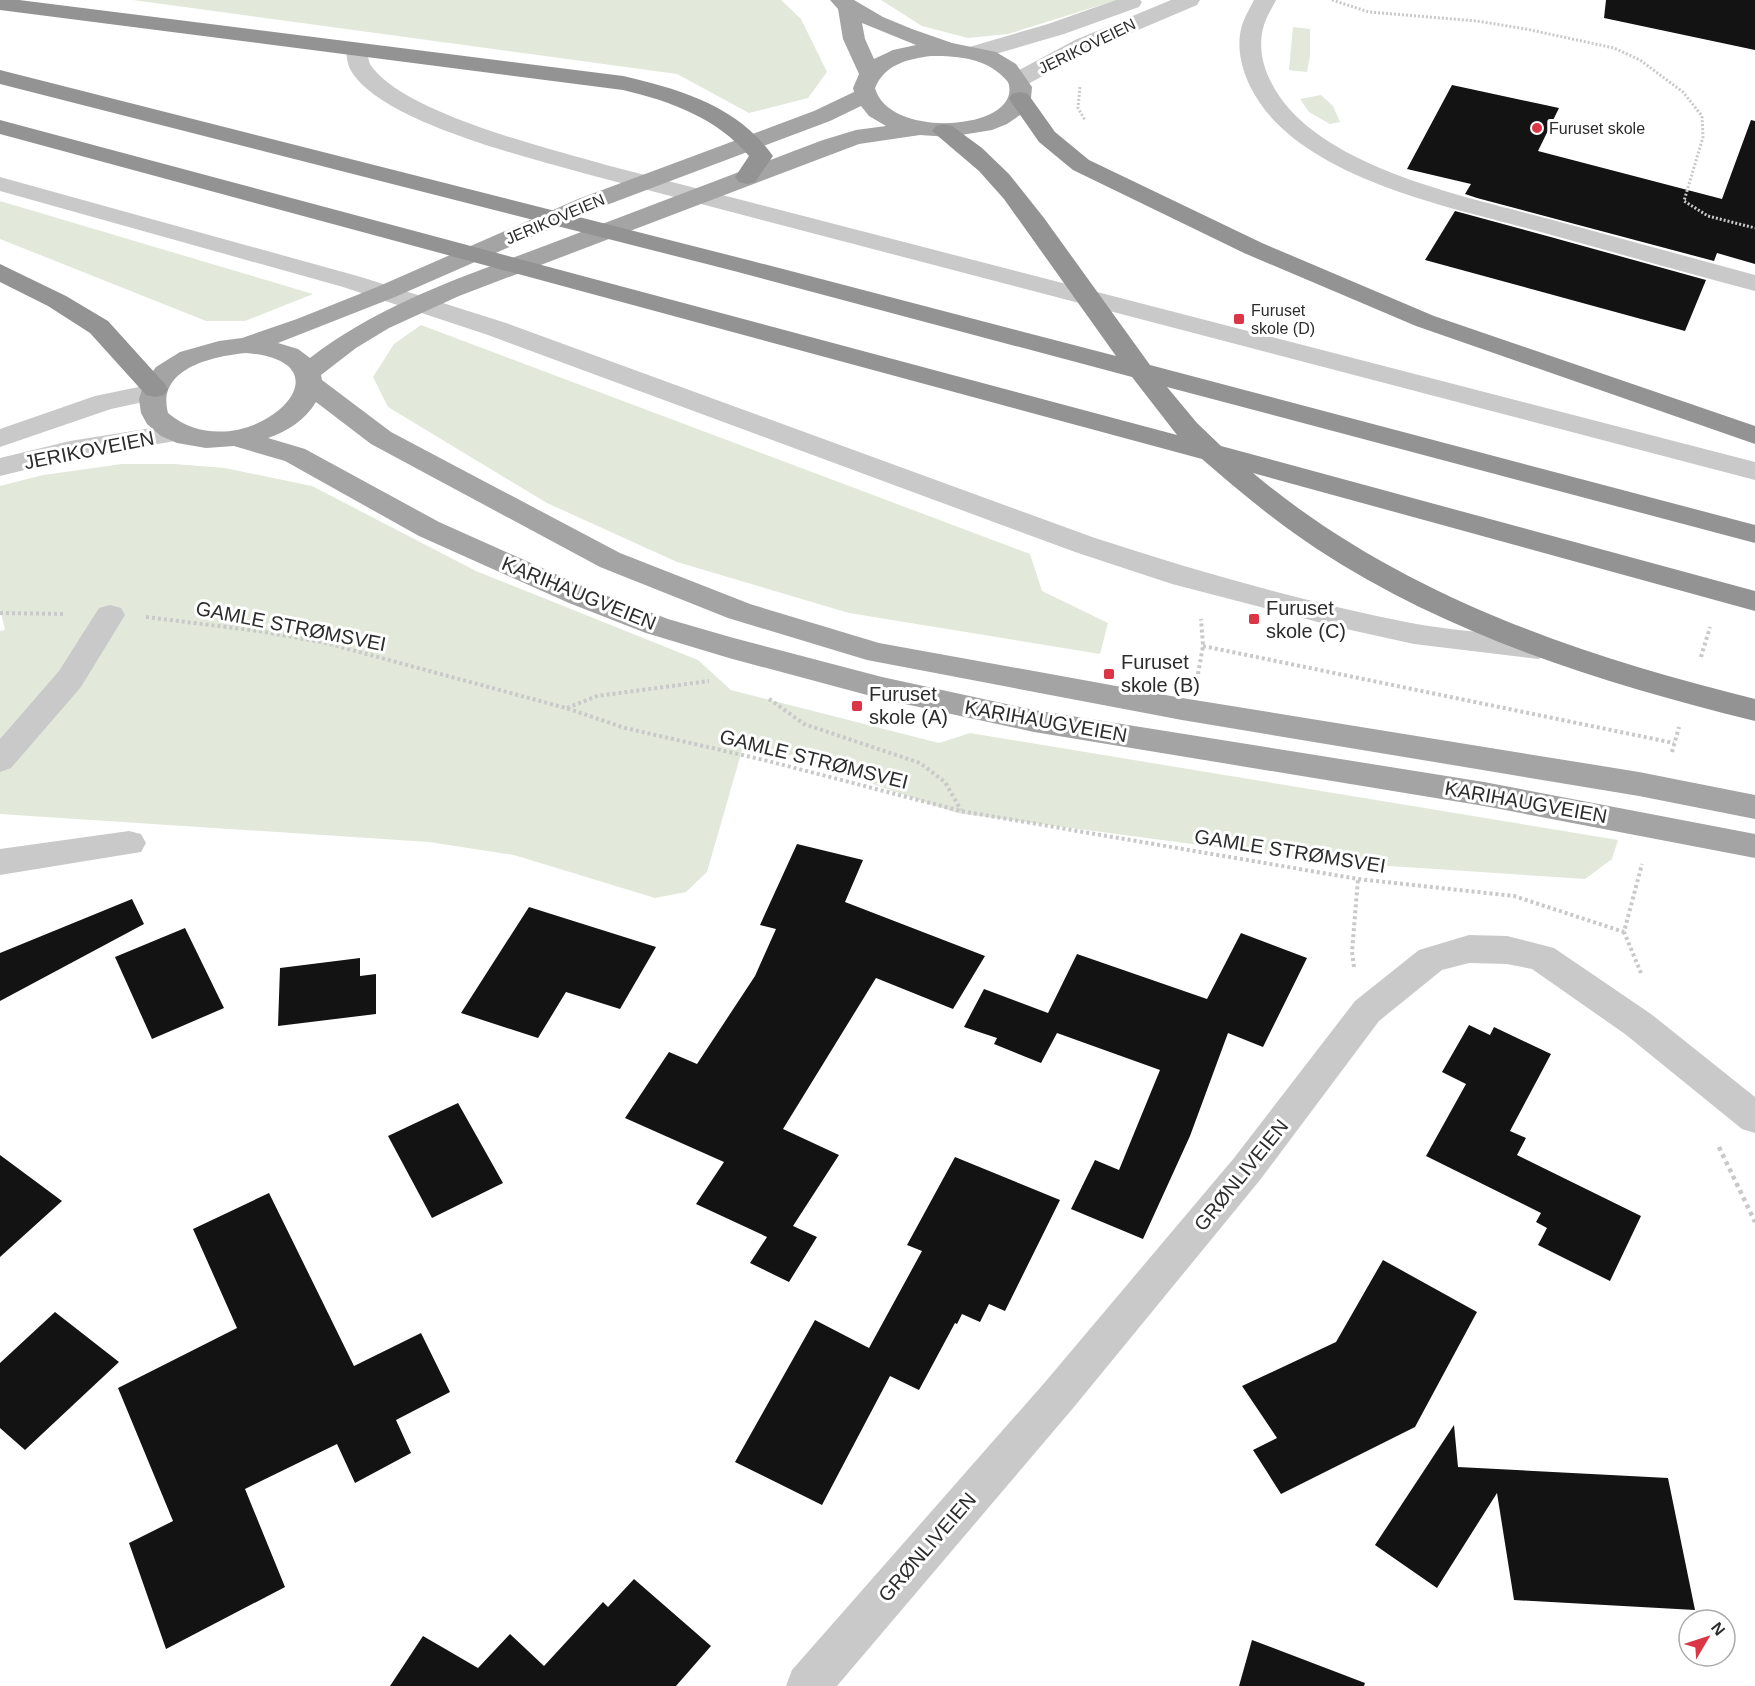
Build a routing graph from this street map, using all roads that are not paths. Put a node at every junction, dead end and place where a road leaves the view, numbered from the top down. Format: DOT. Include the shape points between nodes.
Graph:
graph roads {
  1 [pos="1135,0"];
  2 [pos="1189,0"];
  3 [pos="1265,0"];
  4 [pos="0,4"];
  5 [pos="845,4"];
  6 [pos="951,49"];
  7 [pos="357,51"];
  8 [pos="974,53"];
  9 [pos="0,77"];
  10 [pos="868,84"];
  11 [pos="1019,89"];
  12 [pos="0,127"];
  13 [pos="918,128"];
  14 [pos="944,131"];
  15 [pos="749,148"];
  16 [pos="747,177"];
  17 [pos="0,184"];
  18 [pos="0,272"];
  19 [pos="1755,283"];
  20 [pos="246,345"];
  21 [pos="308,378"];
  22 [pos="154,390"];
  23 [pos="177,433"];
  24 [pos="1755,435"];
  25 [pos="0,438"];
  26 [pos="236,438"];
  27 [pos="0,467"];
  28 [pos="1755,471"];
  29 [pos="1755,534"];
  30 [pos="1755,601"];
  31 [pos="110,615"];
  32 [pos="1538,648"];
  33 [pos="1755,710"];
  34 [pos="0,760"];
  35 [pos="1755,807"];
  36 [pos="129,843"];
  37 [pos="1755,846"];
  38 [pos="0,862"];
  39 [pos="1755,1118"];
  40 [pos="808,1686"];
  1 -- 8 [label="street, JERIKOVEIEN"];
  2 -- 11 [label="street, JERIKOVEIEN" via="1083,45"];
  3 -- 19 [label="street" via="1254,15 1248,44 1251,67 1262,90 1292,125 1334,154 1378,176 1428,193"];
  4 -- 7 [label="highway"];
  5 -- 6 [label="main road"];
  5 -- 10 [label="main road"];
  6 -- 8 [label="main road, JERIKOVEIEN"];
  6 -- 10 [label="main road, JERIKOVEIEN" via="894,57"];
  7 -- 15 [label="highway" via="643,87 701,108"];
  7 -- 28 [label="street" via="359,67 399,100 438,119 602,171"];
  8 -- 11 [label="main road, JERIKOVEIEN" via="1012,71"];
  9 -- 29 [label="highway" via="743,266"];
  10 -- 13 [label="main road, JERIKOVEIEN" via="871,105 882,115"];
  10 -- 15 [label="main road, JERIKOVEIEN" via="822,116"];
  11 -- 14 [label="main road, JERIKOVEIEN" via="1008,112 989,123"];
  11 -- 24 [label="highway" via="1047,137 1081,165 1253,248 1425,321"];
  12 -- 30 [label="highway"];
  13 -- 14 [label="main road, JERIKOVEIEN"];
  13 -- 16 [label="main road, JERIKOVEIEN" via="856,137"];
  14 -- 32 [label="highway" via="973,151 1028,214 1135,364 1204,447 1299,522 1366,565 1462,615"];
  15 -- 16 [label="highway"];
  15 -- 20 [label="main road, JERIKOVEIEN" via="586,204 452,264"];
  16 -- 21 [label="main road, JERIKOVEIEN" via="450,291 380,323 347,342"];
  17 -- 32 [label="street" via="352,282 497,329 1182,577 1414,634"];
  18 -- 22 [label="highway" via="99,327"];
  20 -- 21 [label="main road, JERIKOVEIEN" via="285,353 301,363"];
  20 -- 22 [label="main road, JERIKOVEIEN" via="217,348 190,357 162,377"];
  21 -- 26 [label="main road, JERIKOVEIEN" via="306,397 296,411 259,432"];
  21 -- 35 [label="main road, KARIHAUGVEIEN" via="381,438 610,560 739,611 867,650 1182,709 1615,780"];
  22 -- 23 [label="main road, JERIKOVEIEN" via="155,416"];
  22 -- 25 [label="street, JERIKOVEIEN" via="105,402"];
  23 -- 26 [label="main road, JERIKOVEIEN" via="214,440"];
  23 -- 27 [label="street, JERIKOVEIEN" via="70,450"];
  26 -- 37 [label="main road, KARIHAUGVEIEN" via="295,455 429,529 579,596 657,626 750,653 882,688 1034,721 1484,794"];
  31 -- 34 [label="street" via="70,679"];
  32 -- 33 [label="highway"];
  36 -- 38 [label="street"];
  39 -- 40 [label="street, GRØNLIVEIEN" via="1638,1024 1542,958 1507,950 1469,949 1431,960 1367,1011 1248,1169"];
}
